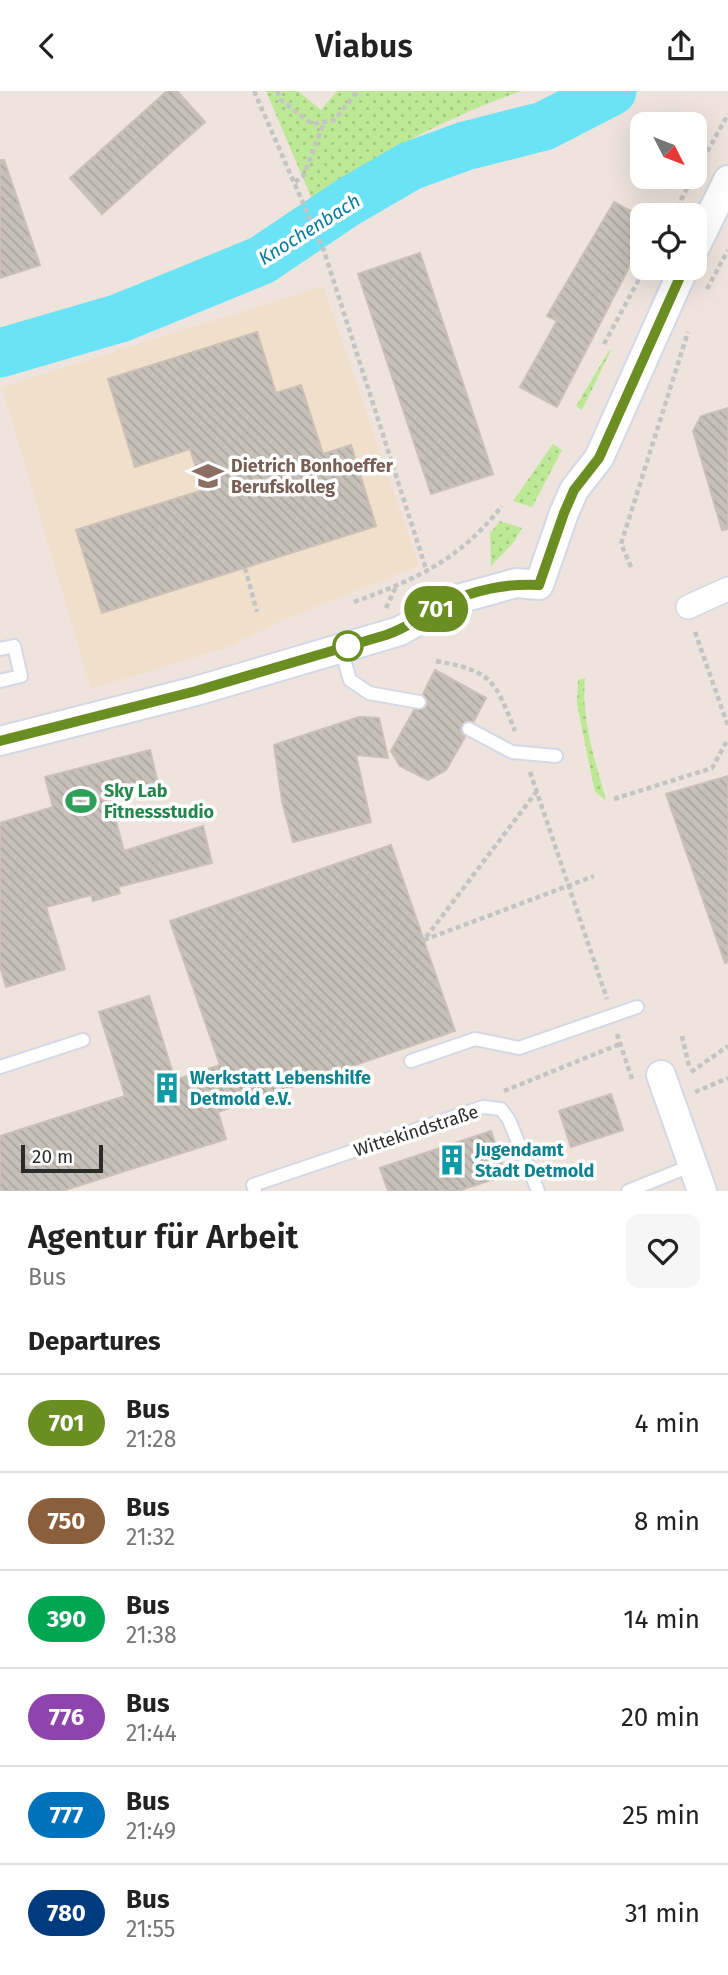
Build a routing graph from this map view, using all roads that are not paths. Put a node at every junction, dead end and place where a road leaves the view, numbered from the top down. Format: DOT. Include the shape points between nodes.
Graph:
graph roads {
  1 [pos="728,180"];
  2 [pos="707,223"];
  3 [pos="679,280"];
  4 [pos="728,589"];
  5 [pos="688,607"];
  6 [pos="0,649"];
  7 [pos="341,649"];
  8 [pos="0,681"];
  9 [pos="419,702"];
  10 [pos="469,729"];
  11 [pos="0,741"];
  12 [pos="556,756"];
  13 [pos="637,1007"];
  14 [pos="83,1040"];
  15 [pos="411,1061"];
  16 [pos="0,1067"];
  17 [pos="662,1075"];
  18 [pos="698,1178"];
  19 [pos="255,1191"];
  20 [pos="538,1191"];
  21 [pos="628,1191"];
  1 -- 2 [label="street"];
  3 -- 7 [label="street" via="599,458 574,490 539,585 516,583 441,606 413,631"];
  4 -- 5 [label="street"];
  6 -- 8 [label="lane" via="13,646 21,676"];
  7 -- 9 [label="lane" via="350,680 360,687 369,693"];
  7 -- 11 [label="street"];
  10 -- 12 [label="lane" via="512,752"];
  13 -- 15 [label="lane" via="519,1048 475,1039"];
  14 -- 16 [label="lane"];
  17 -- 18 [label="street"];
  18 -- 21 [label="lane"];
  19 -- 20 [label="lane, Wittekindstraße" via="253,1185 484,1107 501,1109 509,1120"];
}
